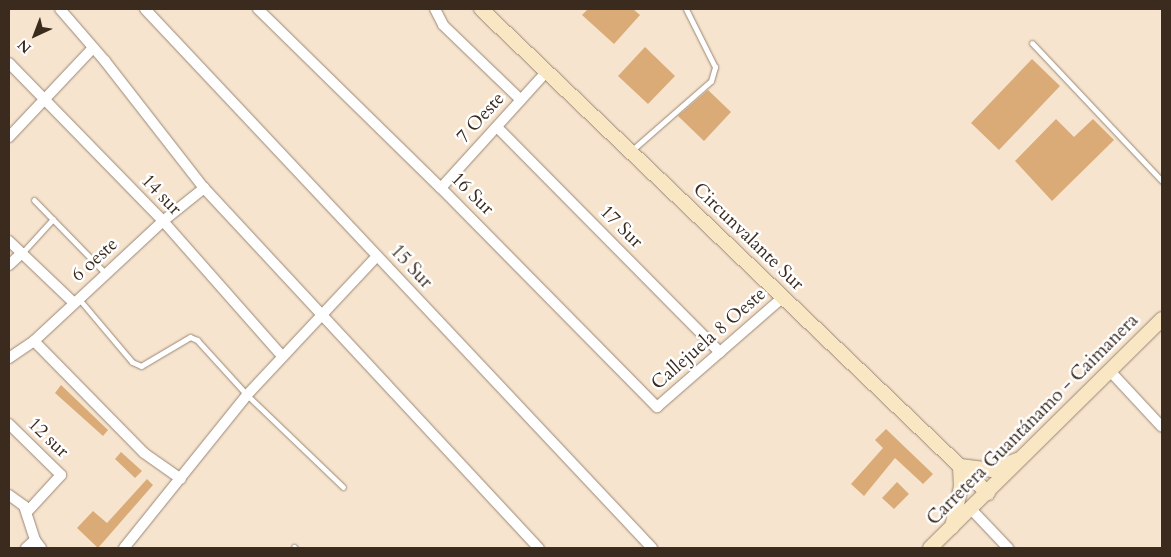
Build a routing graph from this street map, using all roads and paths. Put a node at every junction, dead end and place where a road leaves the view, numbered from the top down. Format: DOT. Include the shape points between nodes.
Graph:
graph roads {
  1 [pos="60,9"];
  2 [pos="145,9"];
  3 [pos="258,9"];
  4 [pos="435,9"];
  5 [pos="481,9"];
  6 [pos="686,9"];
  7 [pos="1032,43"];
  8 [pos="93,48"];
  9 [pos="9,63"];
  10 [pos="547,71"];
  11 [pos="521,100"];
  12 [pos="44,101"];
  13 [pos="497,127"];
  14 [pos="9,138"];
  15 [pos="631,151"];
  16 [pos="1162,182"];
  17 [pos="204,188"];
  18 [pos="441,188"];
  19 [pos="34,200"];
  20 [pos="53,219"];
  21 [pos="163,222"];
  22 [pos="9,241"];
  23 [pos="22,253"];
  24 [pos="377,256"];
  25 [pos="9,265"];
  26 [pos="106,275"];
  27 [pos="783,296"];
  28 [pos="76,301"];
  29 [pos="322,315"];
  30 [pos="1162,319"];
  31 [pos="34,341"];
  32 [pos="720,352"];
  33 [pos="10,356"];
  34 [pos="282,356"];
  35 [pos="1110,371"];
  36 [pos="247,395"];
  37 [pos="657,407"];
  38 [pos="9,424"];
  39 [pos="1162,426"];
  40 [pos="1024,456"];
  41 [pos="960,466"];
  42 [pos="181,479"];
  43 [pos="343,487"];
  44 [pos="988,493"];
  45 [pos="9,495"];
  46 [pos="971,509"];
  47 [pos="27,512"];
  48 [pos="952,527"];
  49 [pos="38,544"];
  50 [pos="26,548"];
  51 [pos="124,548"];
  52 [pos="539,548"];
  53 [pos="652,548"];
  54 [pos="930,548"];
  55 [pos="1008,548"];
  1 -- 8 [label="street"];
  2 -- 24 [label="street, 15 Sur"];
  3 -- 18 [label="street, 16 Sur"];
  4 -- 11 [label="street" via="442,25"];
  5 -- 10 [label="main road, Circunvalante Sur"];
  6 -- 15 [label="lane" via="715,67 711,81"];
  7 -- 16 [label="lane"];
  8 -- 12 [label="street"];
  8 -- 17 [label="street"];
  9 -- 12 [label="street, 14 sur"];
  10 -- 11 [label="street, 7 Oeste"];
  10 -- 15 [label="main road, Circunvalante Sur"];
  11 -- 13 [label="street, 7 Oeste"];
  12 -- 14 [label="street"];
  12 -- 21 [label="street, 14 sur"];
  13 -- 18 [label="street, 7 Oeste"];
  13 -- 32 [label="street, 17 Sur"];
  15 -- 27 [label="main road, Circunvalante Sur"];
  17 -- 21 [label="street, 6 oeste"];
  17 -- 29 [label="street"];
  18 -- 37 [label="street, 16 Sur"];
  19 -- 20 [label="lane"];
  20 -- 23 [label="lane"];
  20 -- 26 [label="lane"];
  21 -- 26 [label="street, 6 oeste"];
  21 -- 34 [label="street, 14 sur"];
  22 -- 23 [label="street"];
  23 -- 25 [label="street"];
  23 -- 28 [label="street"];
  24 -- 29 [label="street"];
  24 -- 53 [label="street, 15 Sur"];
  26 -- 28 [label="street, 6 oeste"];
  27 -- 32 [label="street, Callejuela 8 Oeste"];
  27 -- 41 [label="main road, Circunvalante Sur"];
  28 -- 31 [label="street, 6 oeste"];
  28 -- 36 [label="lane" via="132,362 146,365 190,337 197,340"];
  29 -- 34 [label="street"];
  29 -- 52 [label="street"];
  30 -- 35 [label="main road, Carretera Guantánamo - Caimanera"];
  31 -- 33 [label="street, 6 oeste"];
  31 -- 42 [label="street" via="144,453"];
  32 -- 37 [label="street, Callejuela 8 Oeste"];
  34 -- 36 [label="street"];
  35 -- 39 [label="street"];
  35 -- 40 [label="main road, Carretera Guantánamo - Caimanera"];
  36 -- 42 [label="street"];
  36 -- 43 [label="lane"];
  38 -- 47 [label="street, 12 sur" via="59,472 60,477"];
  40 -- 41 [label="main road" via="992,470"];
  40 -- 44 [label="main road, Carretera Guantánamo - Caimanera"];
  41 -- 44 [label="main road, Circunvalante Sur"];
  41 -- 48 [label="main road" via="960,486"];
  42 -- 51 [label="street"];
  44 -- 46 [label="main road, Carretera Guantánamo - Caimanera"];
  45 -- 47 [label="street"];
  46 -- 48 [label="main road, Carretera Guantánamo - Caimanera"];
  46 -- 55 [label="street"];
  47 -- 49 [label="street"];
  48 -- 54 [label="main road, Carretera Guantánamo - Caimanera"];
  49 -- 50 [label="street"];
}
